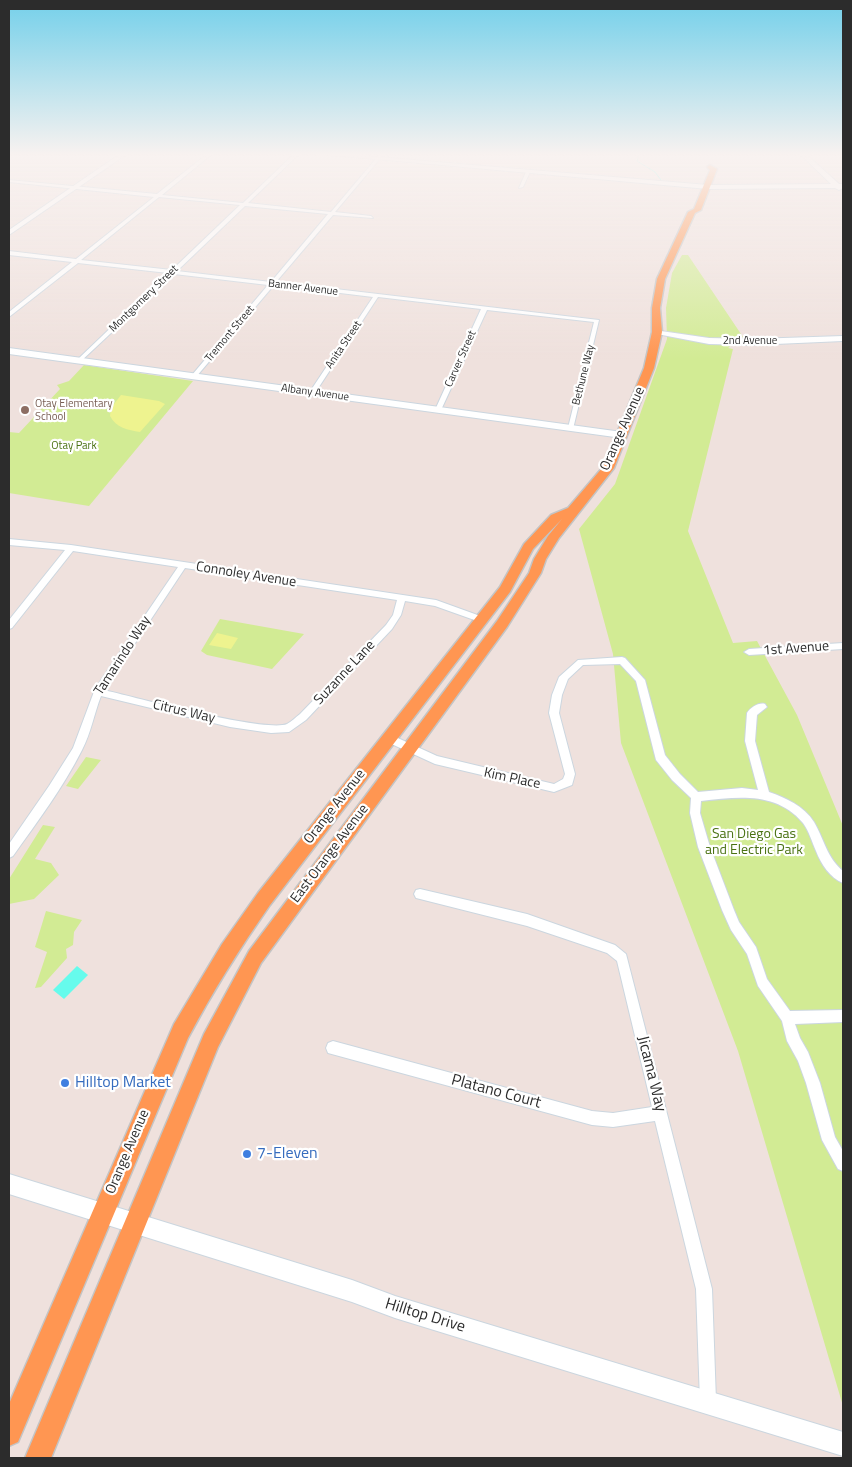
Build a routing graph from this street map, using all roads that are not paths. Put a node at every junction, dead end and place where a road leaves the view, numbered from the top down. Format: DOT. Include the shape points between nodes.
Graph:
graph roads {
  1 [pos="24,222"];
  2 [pos="124,222"];
  3 [pos="224,222"];
  4 [pos="325,222"];
  5 [pos="687,222"];
  6 [pos="9,233"];
  7 [pos="9,253"];
  8 [pos="76,260"];
  9 [pos="173,272"];
  10 [pos="273,284"];
  11 [pos="376,296"];
  12 [pos="485,308"];
  13 [pos="9,315"];
  14 [pos="597,321"];
  15 [pos="657,332"];
  16 [pos="843,339"];
  17 [pos="9,351"];
  18 [pos="79,361"];
  19 [pos="194,376"];
  20 [pos="312,393"];
  21 [pos="438,410"];
  22 [pos="571,428"];
  23 [pos="622,435"];
  24 [pos="572,511"];
  25 [pos="9,542"];
  26 [pos="71,548"];
  27 [pos="184,565"];
  28 [pos="402,598"];
  29 [pos="480,618"];
  30 [pos="9,626"];
  31 [pos="500,627"];
  32 [pos="843,646"];
  33 [pos="749,652"];
  34 [pos="98,692"];
  35 [pos="762,707"];
  36 [pos="271,729"];
  37 [pos="389,738"];
  38 [pos="409,748"];
  39 [pos="765,795"];
  40 [pos="696,797"];
  41 [pos="9,853"];
  42 [pos="843,878"];
  43 [pos="420,894"];
  44 [pos="843,1016"];
  45 [pos="787,1018"];
  46 [pos="333,1048"];
  47 [pos="661,1112"];
  48 [pos="843,1164"];
  49 [pos="9,1184"];
  50 [pos="102,1213"];
  51 [pos="134,1224"];
  52 [pos="708,1401"];
  53 [pos="9,1433"];
  54 [pos="843,1444"];
  55 [pos="38,1458"];
  1 -- 6 [label="main road"];
  2 -- 8 [label="street"];
  3 -- 9 [label="street, Montgomery Street"];
  4 -- 10 [label="street, Tremont Street"];
  5 -- 15 [label="main road, Orange Avenue" via="661,279 656,308"];
  7 -- 8 [label="street, Banner Avenue"];
  8 -- 9 [label="street, Banner Avenue"];
  8 -- 13 [label="street"];
  9 -- 10 [label="street, Banner Avenue"];
  9 -- 18 [label="street, Montgomery Street"];
  10 -- 11 [label="street, Banner Avenue"];
  10 -- 19 [label="street, Tremont Street"];
  11 -- 12 [label="street, Banner Avenue"];
  11 -- 20 [label="street, Anita Street"];
  12 -- 14 [label="street, Banner Avenue"];
  12 -- 21 [label="street, Carver Street"];
  14 -- 22 [label="street, Bethune Way"];
  15 -- 16 [label="main road, 2nd Avenue" via="709,341"];
  15 -- 23 [label="main road, Orange Avenue" via="649,368"];
  17 -- 18 [label="main road, Albany Avenue"];
  18 -- 19 [label="main road, Albany Avenue"];
  19 -- 20 [label="main road, Albany Avenue"];
  20 -- 21 [label="main road, Albany Avenue"];
  21 -- 22 [label="main road, Albany Avenue"];
  22 -- 23 [label="main road, Albany Avenue"];
  23 -- 24 [label="main road, Orange Avenue" via="608,468"];
  24 -- 29 [label="main road, Orange Avenue" via="555,518 528,547 505,589"];
  24 -- 31 [label="main road, East Orange Avenue"];
  25 -- 26 [label="street, Connoley Avenue"];
  26 -- 27 [label="street, Connoley Avenue"];
  26 -- 30 [label="street"];
  27 -- 28 [label="street, Connoley Avenue"];
  27 -- 34 [label="street, Tamarindo Way"];
  28 -- 29 [label="street, Connoley Avenue" via="436,603"];
  28 -- 36 [label="street, Suzanne Lane" via="389,627 303,717 289,728"];
  29 -- 31 [label="main road"];
  29 -- 37 [label="main road, Orange Avenue"];
  31 -- 38 [label="main road, East Orange Avenue"];
  32 -- 33 [label="street, 1st Avenue"];
  34 -- 36 [label="street, Citrus Way" via="230,723"];
  34 -- 41 [label="street, Tamarindo Way" via="76,750"];
  35 -- 39 [label="street" via="752,713 750,741"];
  37 -- 38 [label="street, Kim Place"];
  37 -- 50 [label="main road, Orange Avenue" via="264,899 210,980 181,1031"];
  38 -- 40 [label="street, Kim Place" via="435,760 554,788 568,782 570,774 554,714 564,677 581,662 622,660 634,672 642,688 660,757"];
  38 -- 51 [label="main road, East Orange Avenue" via="255,957 211,1041"];
  39 -- 40 [label="street" via="742,792"];
  39 -- 42 [label="street" via="781,801 805,818 825,860"];
  40 -- 45 [label="street" via="695,813 702,838 728,910 752,950 762,982"];
  43 -- 47 [label="street, Jicama Way" via="526,920 611,949 622,958"];
  44 -- 45 [label="street"];
  45 -- 48 [label="street" via="813,1083 829,1140"];
  46 -- 47 [label="street, Platano Court" via="592,1118 613,1120"];
  47 -- 52 [label="street, Jicama Way" via="704,1289"];
  49 -- 50 [label="main road, Hilltop Drive"];
  50 -- 51 [label="main road, Hilltop Drive"];
  50 -- 53 [label="main road, Orange Avenue"];
  51 -- 52 [label="main road, Hilltop Drive"];
  51 -- 55 [label="main road"];
  52 -- 54 [label="main road, Hilltop Drive"];
}
